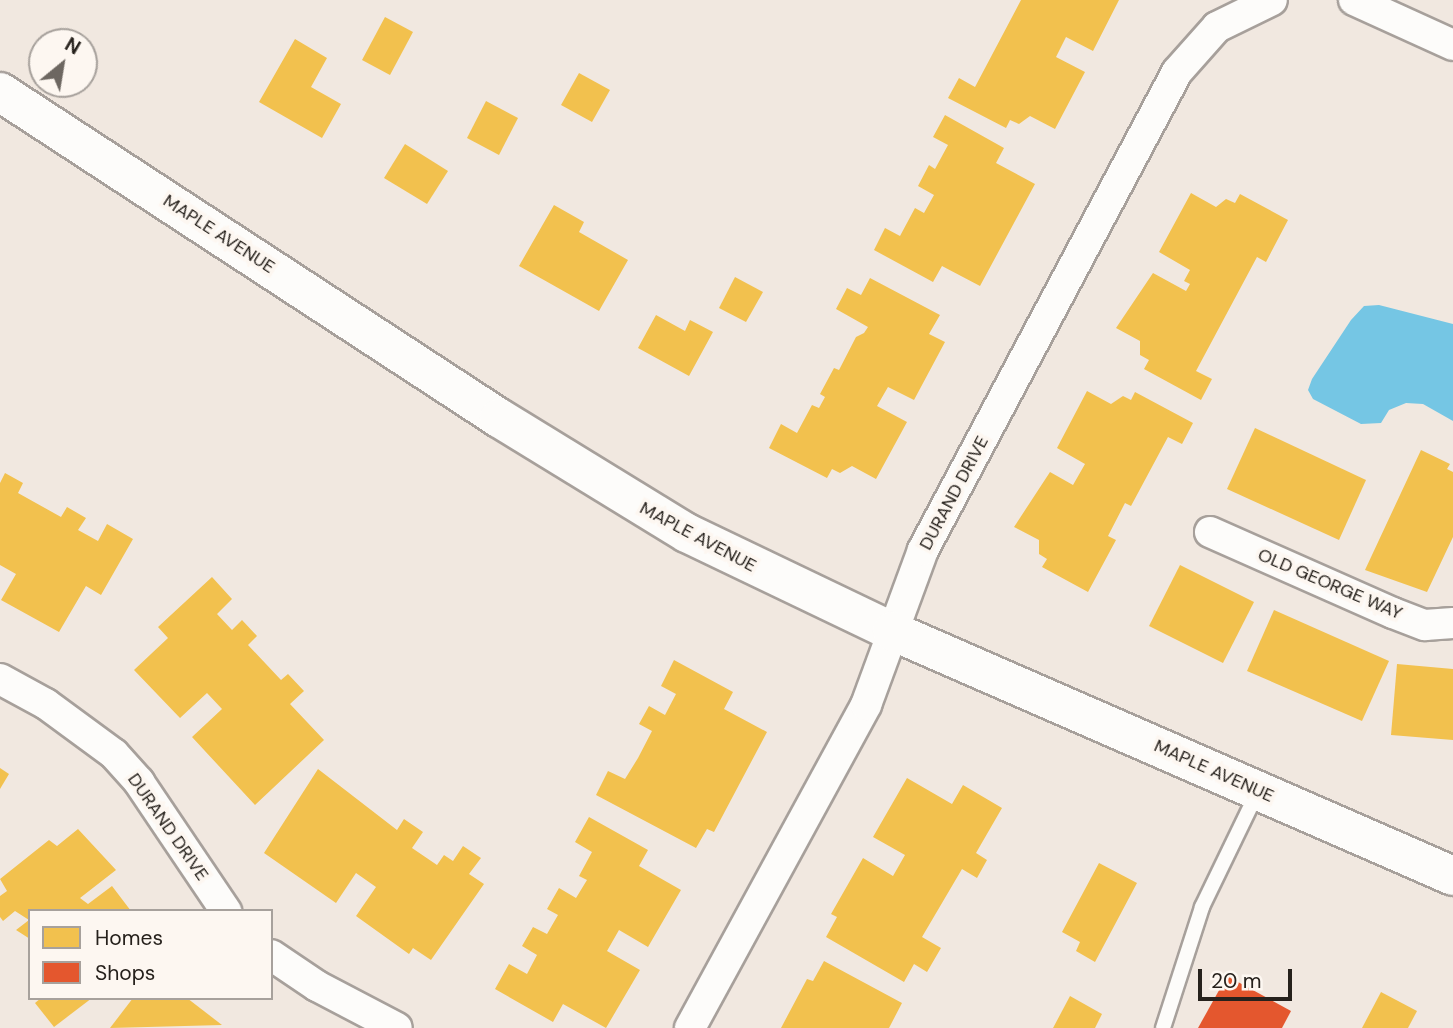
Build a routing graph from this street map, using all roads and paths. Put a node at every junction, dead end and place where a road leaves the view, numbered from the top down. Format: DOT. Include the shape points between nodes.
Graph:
graph roads {
  1 [pos="1272,0"];
  2 [pos="1354,0"];
  3 [pos="1453,45"];
  4 [pos="0,92"];
  5 [pos="1210,532"];
  6 [pos="1453,623"];
  7 [pos="892,631"];
  8 [pos="0,679"];
  9 [pos="1259,790"];
  10 [pos="1453,876"];
  11 [pos="225,909"];
  12 [pos="273,956"];
  13 [pos="397,1028"];
  14 [pos="690,1028"];
  15 [pos="1163,1028"];
  1 -- 7 [label="street, DURAND DRIVE" via="1217,27 1177,72 923,550"];
  2 -- 3 [label="street"];
  4 -- 7 [label="main road, MAPLE AVENUE" via="609,488 762,572"];
  5 -- 6 [label="street, OLD GEORGE WAY" via="1425,625"];
  7 -- 9 [label="main road, MAPLE AVENUE"];
  7 -- 14 [label="street, DURAND DRIVE" via="866,705"];
  8 -- 11 [label="street, DURAND DRIVE" via="46,704 114,754 139,782"];
  9 -- 10 [label="main road, MAPLE AVENUE"];
  9 -- 15 [label="lane" via="1202,907"];
  12 -- 13 [label="street" via="317,986"];
}
